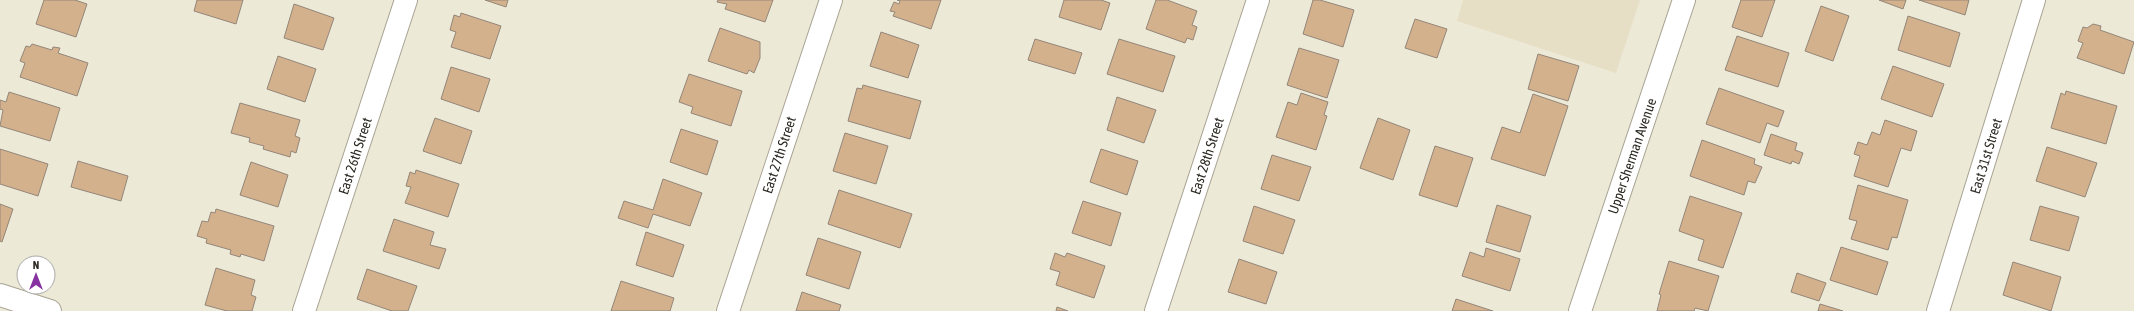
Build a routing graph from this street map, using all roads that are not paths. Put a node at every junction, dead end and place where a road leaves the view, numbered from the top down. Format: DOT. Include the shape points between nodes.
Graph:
graph roads {
  1 [pos="406,0"];
  2 [pos="830,0"];
  3 [pos="1258,0"];
  4 [pos="1684,0"];
  5 [pos="2034,0"];
  6 [pos="0,294"];
  7 [pos="50,311"];
  8 [pos="304,311"];
  9 [pos="728,311"];
  10 [pos="1156,311"];
  11 [pos="1580,311"];
  12 [pos="1938,311"];
  1 -- 8 [label="street, East 26th Street"];
  2 -- 9 [label="street, East 27th Street"];
  3 -- 10 [label="street, East 28th Street"];
  4 -- 11 [label="street, Upper Sherman Avenue"];
  5 -- 12 [label="street, East 31st Street"];
  6 -- 7 [label="street"];
}
